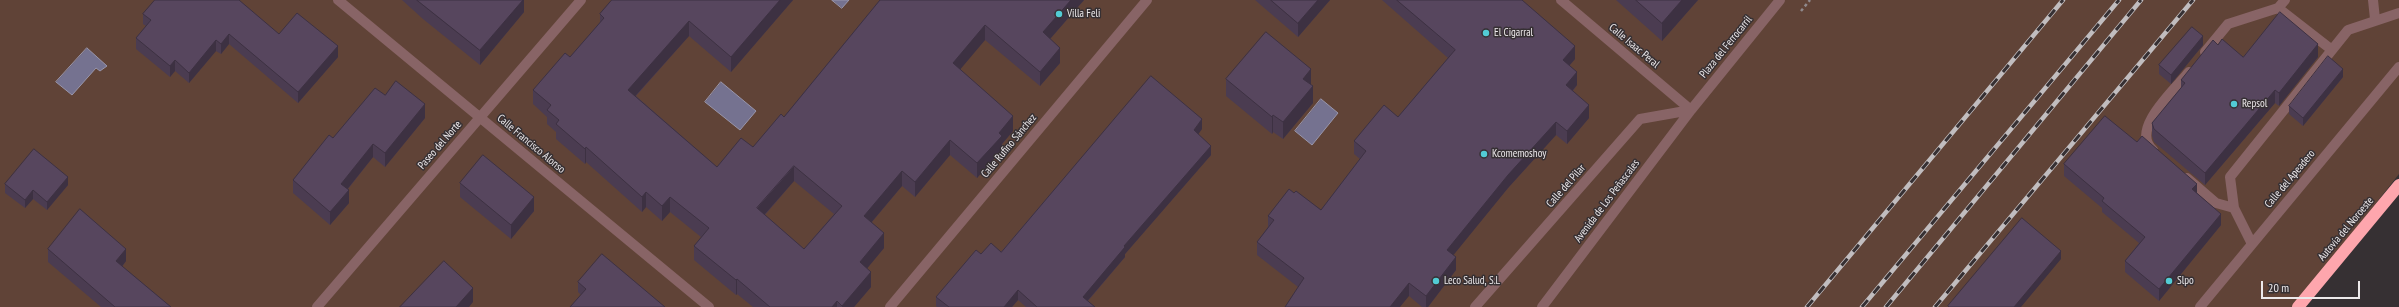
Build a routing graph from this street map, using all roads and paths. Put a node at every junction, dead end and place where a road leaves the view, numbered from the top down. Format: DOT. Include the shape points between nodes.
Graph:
graph roads {
  1 [pos="338,0"];
  2 [pos="582,0"];
  3 [pos="1147,0"];
  4 [pos="1561,0"];
  5 [pos="1780,0"];
  6 [pos="2284,0"];
  7 [pos="2373,0"];
  8 [pos="2278,8"];
  9 [pos="2399,13"];
  10 [pos="2375,19"];
  11 [pos="2332,50"];
  12 [pos="2399,67"];
  13 [pos="1691,110"];
  14 [pos="479,118"];
  15 [pos="2160,155"];
  16 [pos="2177,170"];
  17 [pos="2399,186"];
  18 [pos="2234,208"];
  19 [pos="2252,244"];
  20 [pos="316,307"];
  21 [pos="709,307"];
  22 [pos="890,307"];
  23 [pos="1476,307"];
  24 [pos="1542,307"];
  25 [pos="2200,307"];
  26 [pos="2298,307"];
  1 -- 14 [label="street, Calle Francisco Alonso"];
  2 -- 14 [label="street, Paseo del Norte"];
  3 -- 22 [label="street, Calle Rufino Sánchez"];
  4 -- 13 [label="street, Calle Isaac Peral"];
  5 -- 13 [label="street, Plaza del Ferrocarril"];
  6 -- 8 [label="street"];
  7 -- 10 [label="street"];
  8 -- 11 [label="street"];
  8 -- 15 [label="street" via="2228,24 2148,122 2144,136 2148,146"];
  9 -- 10 [label="street"];
  10 -- 11 [label="street" via="2348,30"];
  11 -- 18 [label="street" via="2230,177"];
  12 -- 19 [label="street, Calle del Apeadero"];
  13 -- 23 [label="street, Calle del Pilar" via="1640,119"];
  13 -- 24 [label="street, Avenida de Los Peñascales"];
  14 -- 20 [label="street, Paseo del Norte"];
  14 -- 21 [label="street, Calle Francisco Alonso"];
  16 -- 18 [label="street" via="2216,203"];
  17 -- 26 [label="highway, Autovía del Noroeste"];
  18 -- 19 [label="street"];
  19 -- 25 [label="street, Calle del Apeadero"];
}
